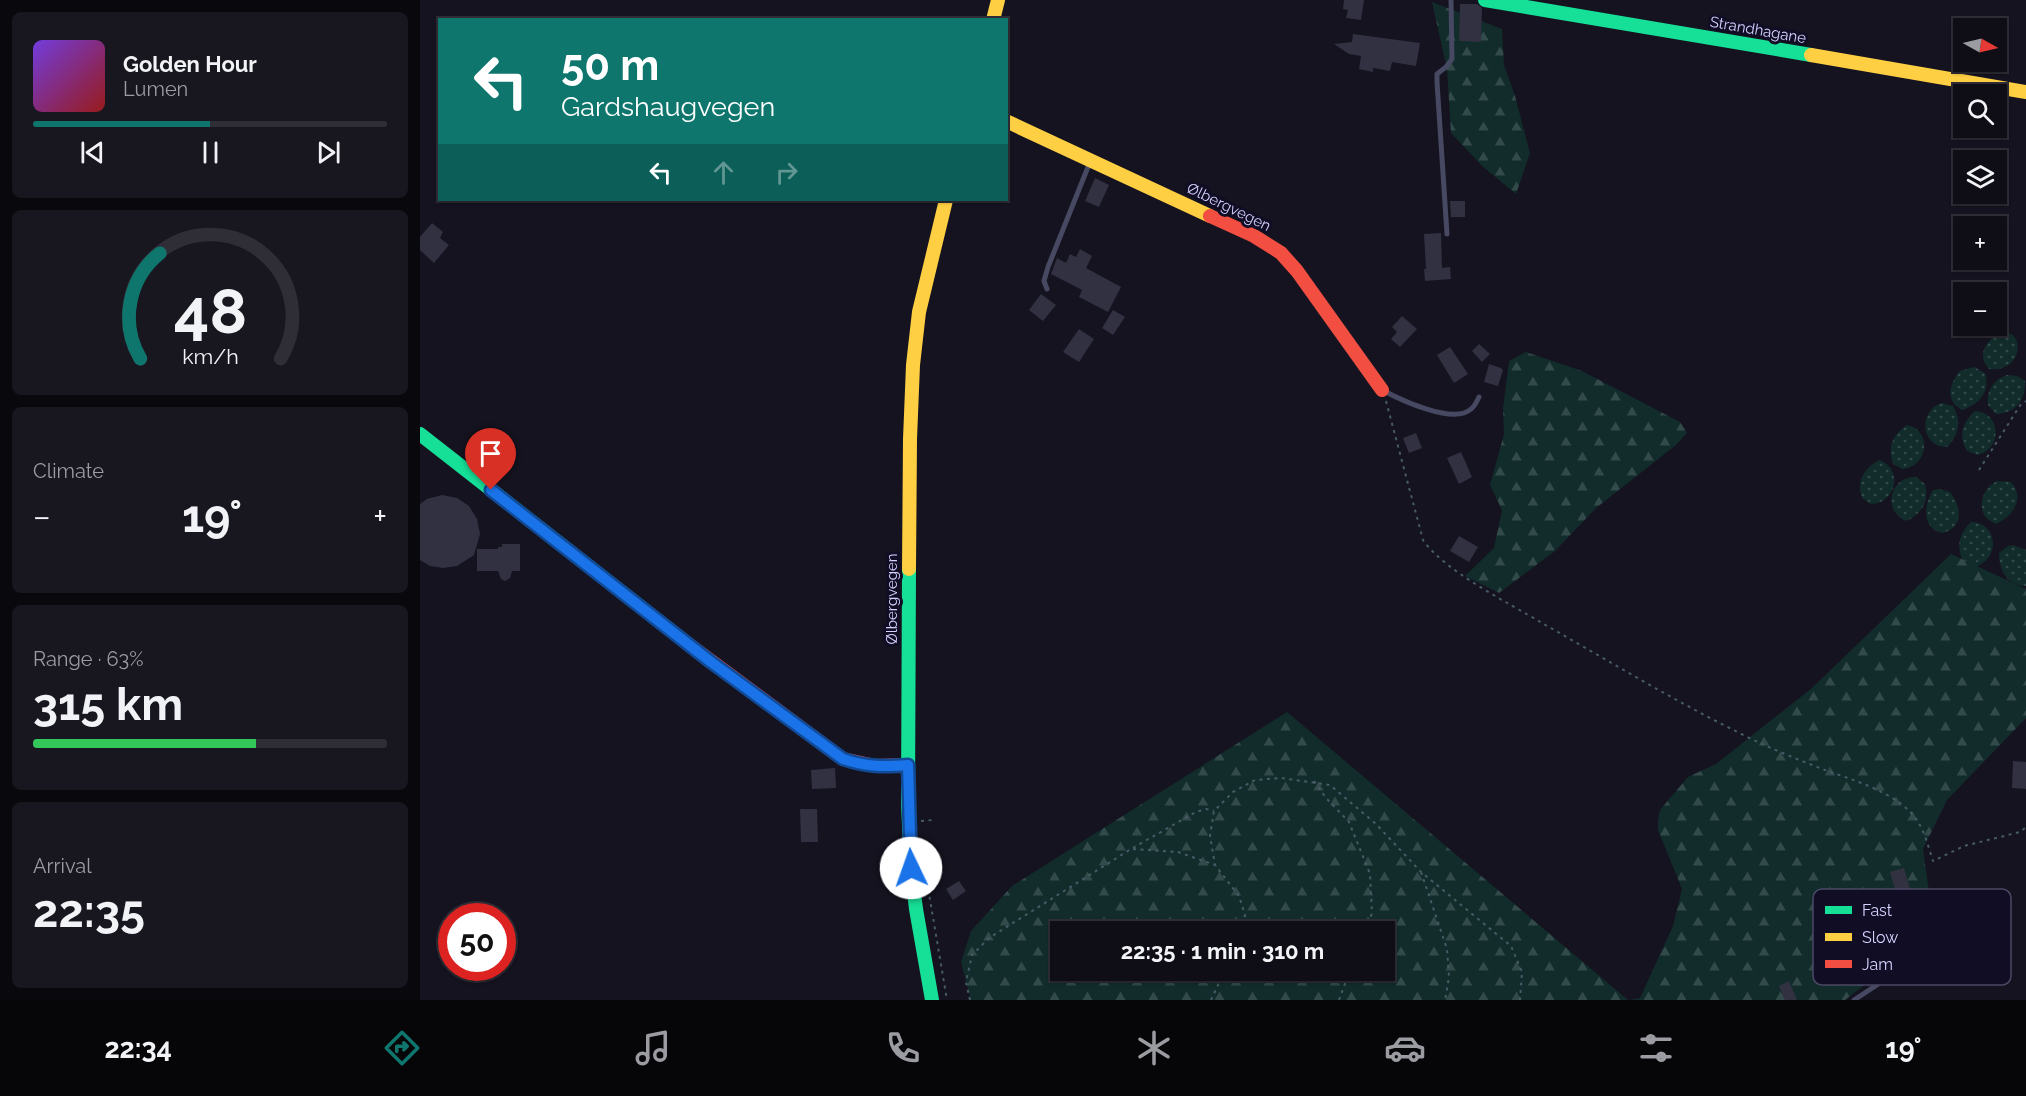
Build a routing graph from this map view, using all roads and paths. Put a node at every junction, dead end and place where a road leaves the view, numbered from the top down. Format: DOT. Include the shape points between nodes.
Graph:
graph roads {
  1 [pos="998,0"];
  2 [pos="1451,0"];
  3 [pos="1485,0"];
  4 [pos="994,18"];
  5 [pos="2026,92"];
  6 [pos="1008,122"];
  7 [pos="1090,161"];
  8 [pos="946,201"];
  9 [pos="1447,234"];
  10 [pos="1047,289"];
  11 [pos="1382,390"];
  12 [pos="1479,397"];
  13 [pos="2026,401"];
  14 [pos="420,434"];
  15 [pos="1979,470"];
  16 [pos="908,765"];
  17 [pos="1314,781"];
  18 [pos="1214,811"];
  19 [pos="2026,827"];
  20 [pos="1131,849"];
  21 [pos="1215,865"];
  22 [pos="1421,872"];
  23 [pos="926,877"];
  24 [pos="1244,921"];
  25 [pos="1369,921"];
  26 [pos="1220,981"];
  27 [pos="1346,981"];
  28 [pos="1877,985"];
  29 [pos="932,1000"];
  30 [pos="947,1000"];
  31 [pos="970,1000"];
  32 [pos="1211,1000"];
  33 [pos="1339,1000"];
  34 [pos="1445,1000"];
  35 [pos="1520,1000"];
  36 [pos="1854,1000"];
  1 -- 4 [label="street"];
  2 -- 9 [label="lane" via="1452,58 1437,74"];
  3 -- 5 [label="street, Strandhagane"];
  6 -- 7 [label="street, Ølbergvegen"];
  7 -- 10 [label="lane" via="1048,267 1044,281"];
  7 -- 11 [label="street, Ølbergvegen" via="1254,236 1281,253"];
  8 -- 16 [label="street, Ølbergvegen" via="919,312 913,365"];
  11 -- 12 [label="lane" via="1440,413 1466,412"];
  11 -- 19 [label="path" via="1423,540 1443,561 1659,690 1762,744 1871,786 1917,819 1934,861 1964,846 2020,832"];
  13 -- 15 [label="path"];
  14 -- 16 [label="street" via="702,655 843,759 878,767"];
  16 -- 29 [label="street, Ølbergvegen" via="911,868"];
  17 -- 18 [label="path" via="1255,780 1233,792"];
  17 -- 22 [label="path" via="1330,785 1376,824"];
  17 -- 25 [label="path" via="1349,822 1370,874"];
  18 -- 20 [label="path" via="1196,812"];
  18 -- 21 [label="path" via="1210,837"];
  20 -- 21 [label="path" via="1178,852"];
  20 -- 31 [label="path" via="989,938 972,955 966,982"];
  21 -- 24 [label="path" via="1239,896"];
  22 -- 34 [label="path" via="1447,950 1449,977"];
  22 -- 35 [label="path" via="1511,946 1522,972"];
  23 -- 30 [label="path"];
  26 -- 32 [label="path"];
  27 -- 33 [label="path"];
  28 -- 36 [label="lane"];
}
